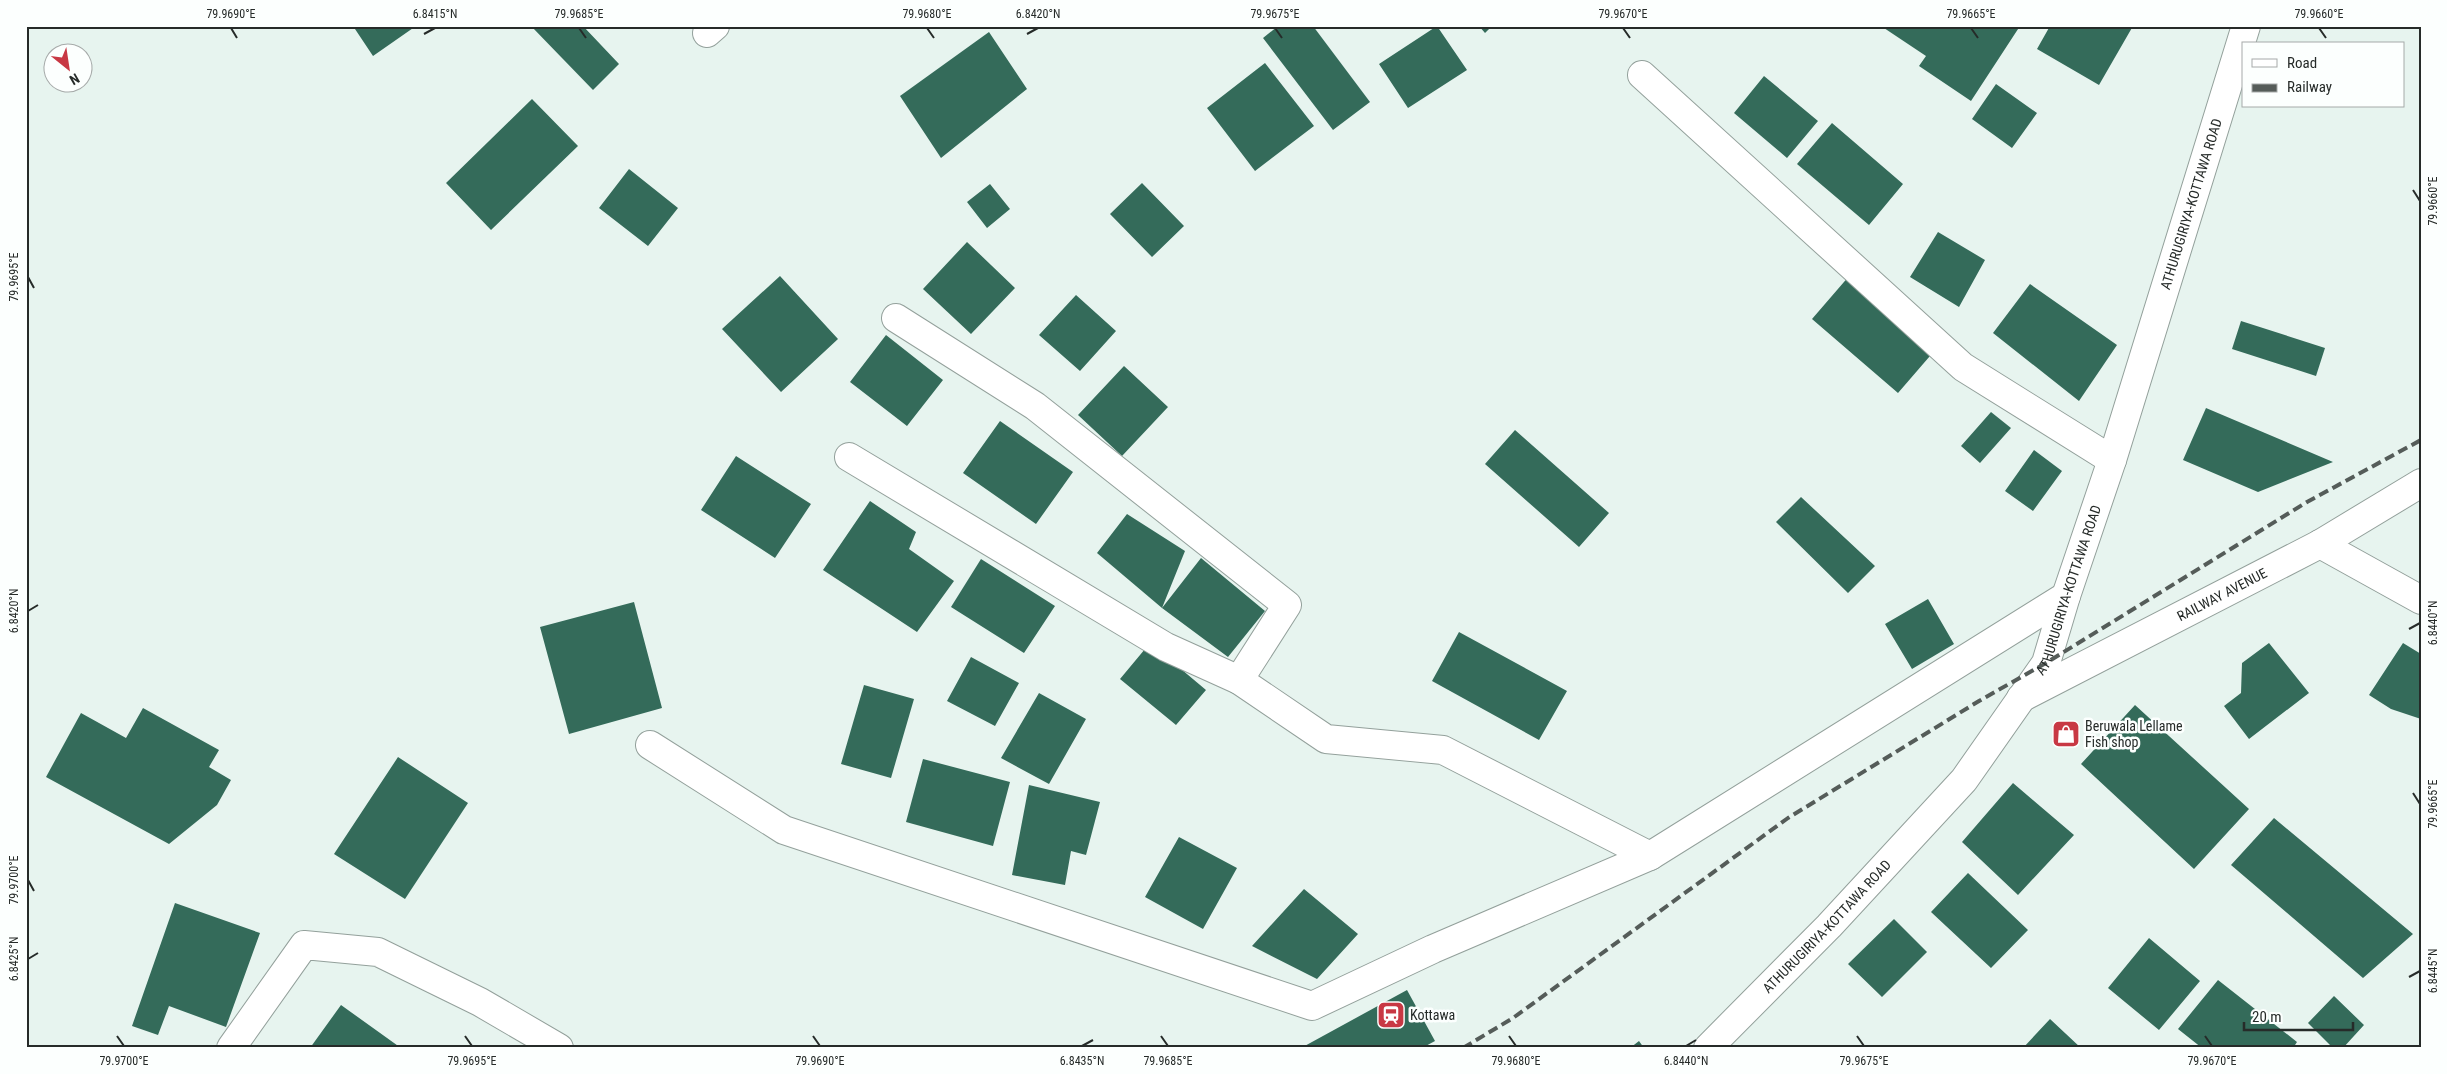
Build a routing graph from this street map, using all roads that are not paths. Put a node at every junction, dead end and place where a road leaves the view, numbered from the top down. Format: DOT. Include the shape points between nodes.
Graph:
graph roads {
  1 [pos="2246,26"];
  2 [pos="1642,75"];
  3 [pos="896,318"];
  4 [pos="849,457"];
  5 [pos="2112,460"];
  6 [pos="2421,483"];
  7 [pos="2320,544"];
  8 [pos="2066,596"];
  9 [pos="2421,600"];
  10 [pos="1239,680"];
  11 [pos="2020,698"];
  12 [pos="650,745"];
  13 [pos="1650,856"];
  14 [pos="230,1048"];
  15 [pos="559,1048"];
  16 [pos="1708,1048"];
  1 -- 5 [label="street, ATHURUGIRIYA-KOTTAWA ROAD"];
  2 -- 5 [label="street" via="1963,368"];
  3 -- 10 [label="street" via="1035,406 1287,605"];
  4 -- 10 [label="street" via="1166,647"];
  5 -- 8 [label="street, ATHURUGIRIYA-KOTTAWA ROAD"];
  6 -- 7 [label="street, RAILWAY AVENUE"];
  7 -- 9 [label="street"];
  7 -- 11 [label="street, RAILWAY AVENUE"];
  8 -- 11 [label="street, ATHURUGIRIYA-KOTTAWA ROAD" via="2046,664"];
  8 -- 13 [label="street"];
  10 -- 13 [label="street" via="1326,739 1444,750"];
  11 -- 16 [label="street, ATHURUGIRIYA-KOTTAWA ROAD" via="1964,780 1830,926"];
  12 -- 13 [label="street" via="784,830 1312,1006 1433,949"];
  14 -- 15 [label="street" via="304,945 378,952 480,1002"];
}
